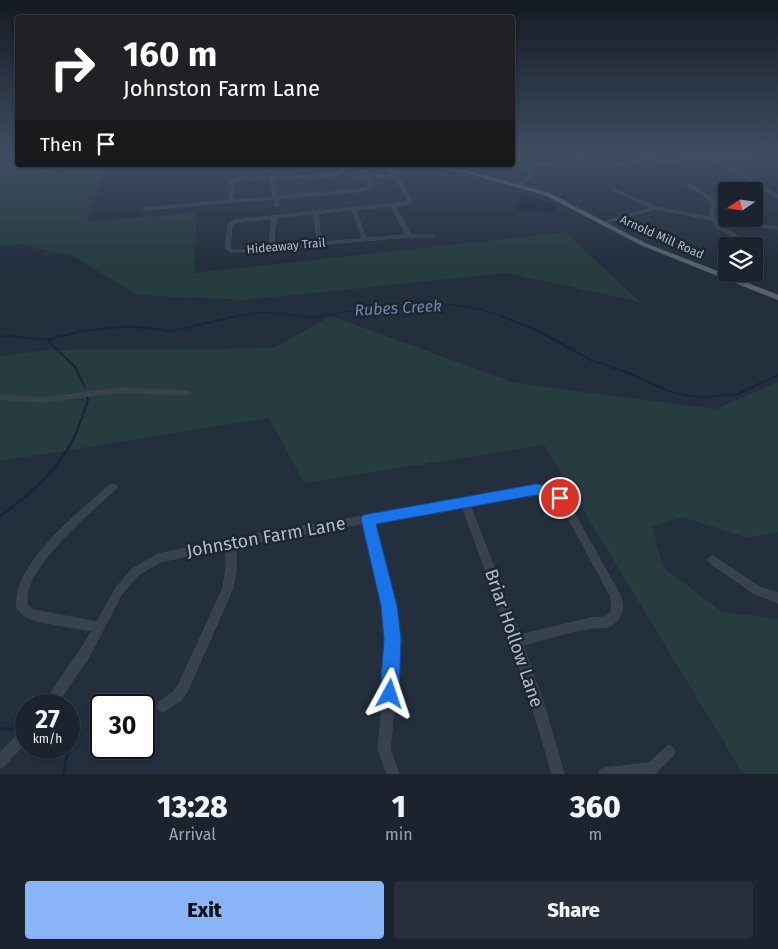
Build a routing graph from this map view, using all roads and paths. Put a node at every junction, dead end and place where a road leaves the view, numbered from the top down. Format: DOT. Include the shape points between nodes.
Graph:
graph roads {
  1 [pos="231,190"];
  2 [pos="274,190"];
  3 [pos="355,190"];
  4 [pos="404,190"];
  5 [pos="534,190"];
  6 [pos="616,190"];
  7 [pos="697,190"];
  8 [pos="767,190"];
  9 [pos="778,197"];
  10 [pos="275,198"];
  11 [pos="232,202"];
  12 [pos="277,206"];
  13 [pos="392,206"];
  14 [pos="656,208"];
  15 [pos="145,209"];
  16 [pos="354,209"];
  17 [pos="316,212"];
  18 [pos="275,217"];
  19 [pos="713,218"];
  20 [pos="602,223"];
  21 [pos="778,228"];
  22 [pos="409,236"];
  23 [pos="433,236"];
  24 [pos="736,237"];
  25 [pos="364,239"];
  26 [pos="319,243"];
  27 [pos="273,248"];
  28 [pos="778,298"];
  29 [pos="187,393"];
  30 [pos="0,397"];
  31 [pos="114,486"];
  32 [pos="465,503"];
  33 [pos="368,519"];
  34 [pos="231,543"];
  35 [pos="713,560"];
  36 [pos="778,598"];
  37 [pos="99,626"];
  38 [pos="516,641"];
  39 [pos="57,694"];
  40 [pos="163,706"];
  41 [pos="15,746"];
  42 [pos="669,752"];
  43 [pos="0,762"];
  44 [pos="393,774"];
  45 [pos="558,774"];
  46 [pos="604,774"];
  1 -- 11 [label="street"];
  2 -- 10 [label="street"];
  3 -- 10 [label="street"];
  4 -- 13 [label="street" via="410,200 406,204"];
  5 -- 20 [label="main road, Arnold Mill Road" via="558,198"];
  6 -- 14 [label="street"];
  7 -- 19 [label="street" via="713,202"];
  8 -- 9 [label="street"];
  10 -- 11 [label="street"];
  10 -- 12 [label="street"];
  11 -- 15 [label="street"];
  13 -- 16 [label="street, Hideaway Trail"];
  13 -- 22 [label="street"];
  14 -- 19 [label="street"];
  14 -- 20 [label="street"];
  16 -- 17 [label="street, Hideaway Trail"];
  16 -- 25 [label="street"];
  17 -- 18 [label="street, Hideaway Trail"];
  17 -- 26 [label="street"];
  18 -- 27 [label="street"];
  18 -- 27 [label="street, Hideaway Trail" via="232,222 227,248 232,251"];
  19 -- 21 [label="street"];
  19 -- 24 [label="street"];
  20 -- 28 [label="main road, Arnold Mill Road" via="643,244"];
  22 -- 23 [label="street, Hideaway Trail"];
  22 -- 25 [label="street, Hideaway Trail"];
  25 -- 26 [label="street, Hideaway Trail"];
  26 -- 27 [label="street, Hideaway Trail"];
  29 -- 30 [label="street" via="121,390 42,400"];
  31 -- 37 [label="street" via="56,541 32,573 21,595 22,607 31,614"];
  32 -- 33 [label="street, Johnston Farm Lane"];
  32 -- 38 [label="street, Briar Hollow Lane"];
  32 -- 38 [label="street, Johnston Farm Lane" via="536,490 560,498 579,526 616,596 617,613 606,622"];
  33 -- 34 [label="street, Johnston Farm Lane"];
  33 -- 44 [label="street" via="389,606 393,639 384,749"];
  34 -- 37 [label="street, Johnston Farm Lane" via="168,554 146,563 118,592"];
  34 -- 40 [label="street" via="231,576 225,596 183,688"];
  35 -- 36 [label="street" via="756,590"];
  37 -- 39 [label="street, Johnston Farm Lane"];
  38 -- 45 [label="street, Briar Hollow Lane"];
  41 -- 43 [label="street"];
  42 -- 46 [label="street" via="652,769"];
}
